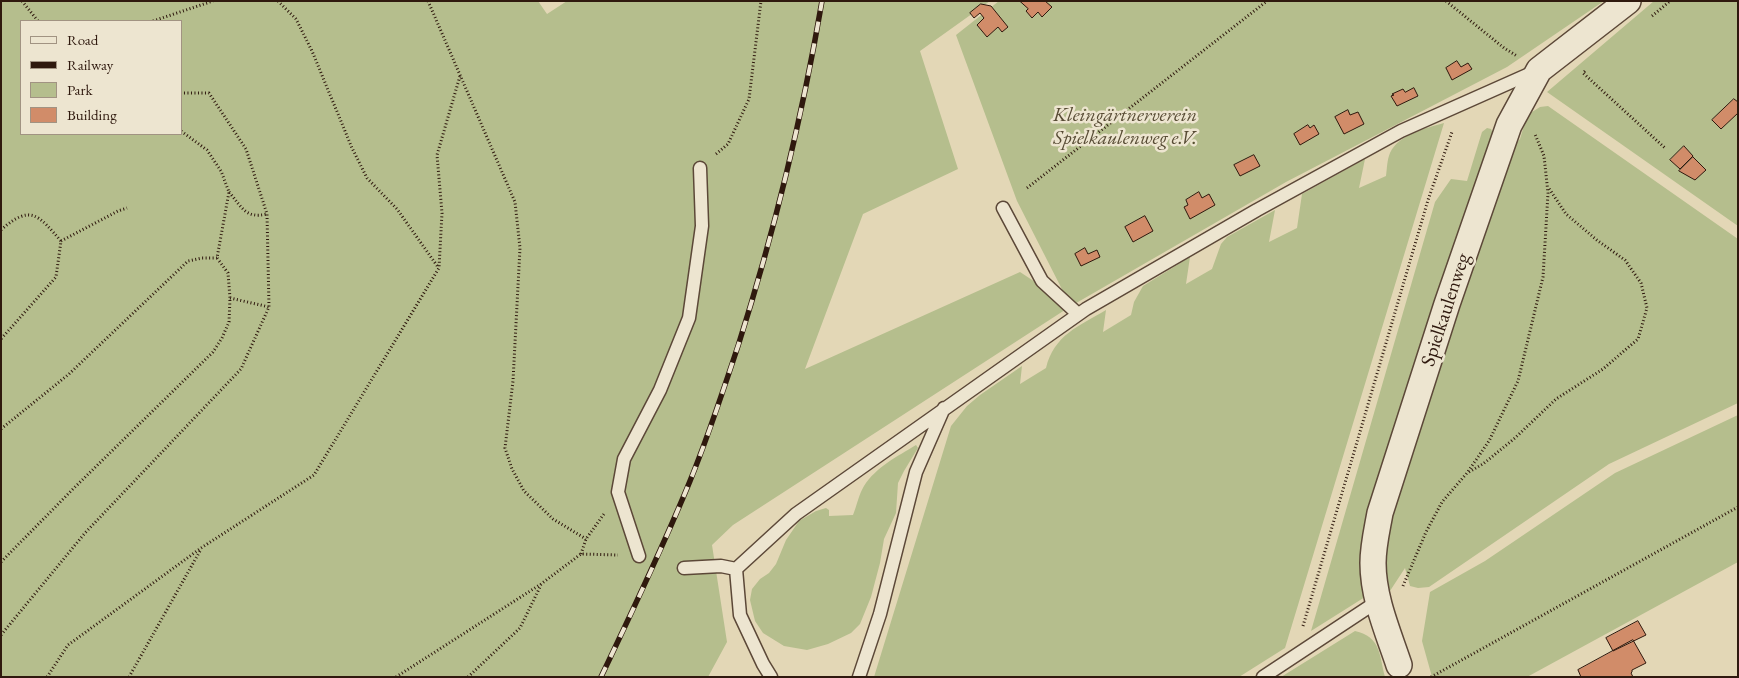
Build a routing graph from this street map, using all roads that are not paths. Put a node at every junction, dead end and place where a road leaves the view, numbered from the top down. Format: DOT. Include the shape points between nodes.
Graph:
graph roads {
  1 [pos="1628,1"];
  2 [pos="1539,70"];
  3 [pos="700,168"];
  4 [pos="1003,208"];
  5 [pos="1078,314"];
  6 [pos="944,408"];
  7 [pos="639,556"];
  8 [pos="684,568"];
  9 [pos="736,569"];
  10 [pos="1378,602"];
  11 [pos="1400,665"];
  12 [pos="771,677"];
  13 [pos="859,677"];
  14 [pos="1263,677"];
  1 -- 2 [label="street, Spielkaulenweg"];
  2 -- 5 [label="lane" via="1401,132 1257,210"];
  2 -- 10 [label="street, Spielkaulenweg" via="1509,125 1380,513 1373,566"];
  3 -- 7 [label="lane" via="702,226 689,318 660,390 624,459 618,492"];
  4 -- 5 [label="lane" via="1042,280"];
  5 -- 6 [label="lane"];
  6 -- 9 [label="lane" via="796,514"];
  6 -- 13 [label="lane" via="916,472 880,614"];
  8 -- 9 [label="lane" via="721,566"];
  9 -- 12 [label="lane" via="740,615"];
  10 -- 11 [label="street, Spielkaulenweg"];
  10 -- 14 [label="lane"];
}
